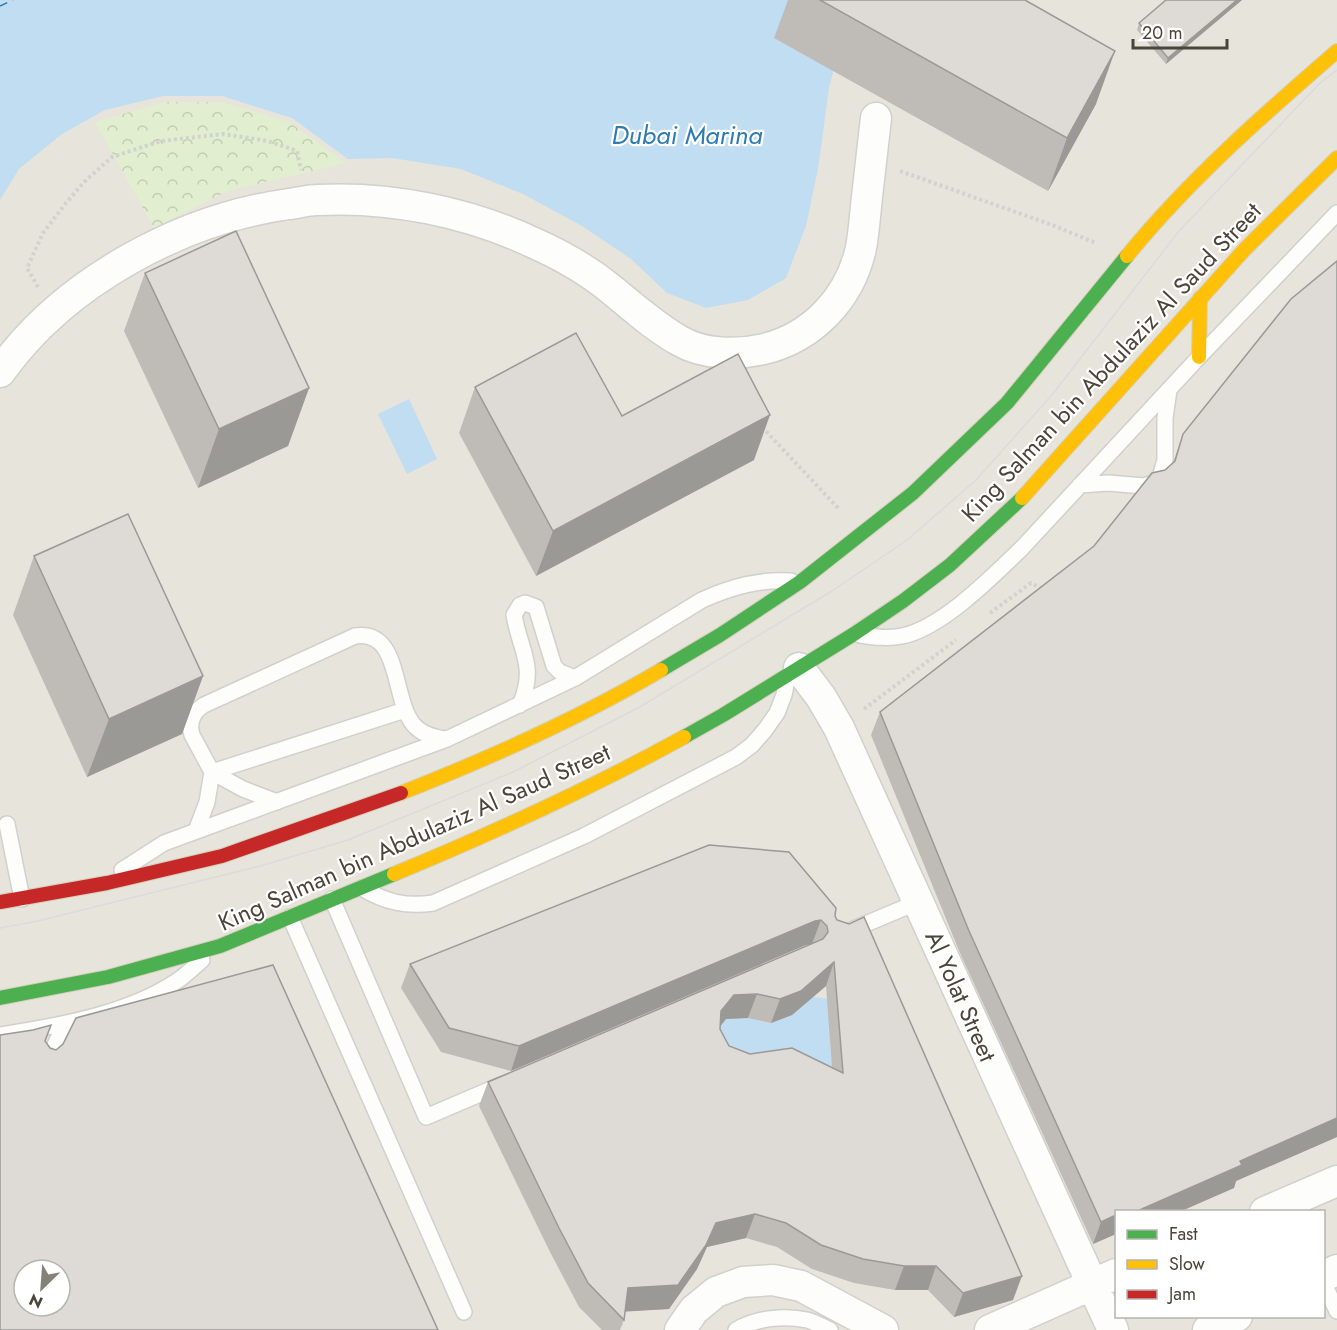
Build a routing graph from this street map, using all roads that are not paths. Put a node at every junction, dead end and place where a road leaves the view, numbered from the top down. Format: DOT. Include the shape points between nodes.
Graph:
graph roads {
  1 [pos="1337,51"];
  2 [pos="876,118"];
  3 [pos="1337,158"];
  4 [pos="1337,213"];
  5 [pos="1200,298"];
  6 [pos="1199,357"];
  7 [pos="0,372"];
  8 [pos="1169,390"];
  9 [pos="1080,485"];
  10 [pos="800,582"];
  11 [pos="854,634"];
  12 [pos="551,658"];
  13 [pos="528,665"];
  14 [pos="793,672"];
  15 [pos="575,678"];
  16 [pos="520,705"];
  17 [pos="405,710"];
  18 [pos="447,739"];
  19 [pos="212,772"];
  20 [pos="278,802"];
  21 [pos="7,824"];
  22 [pos="196,831"];
  23 [pos="111,881"];
  24 [pos="359,887"];
  25 [pos="22,899"];
  26 [pos="332,899"];
  27 [pos="0,902"];
  28 [pos="918,902"];
  29 [pos="290,916"];
  30 [pos="836,937"];
  31 [pos="220,946"];
  32 [pos="0,998"];
  33 [pos="65,1024"];
  34 [pos="0,1035"];
  35 [pos="45,1066"];
  36 [pos="514,1080"];
  37 [pos="1337,1181"];
  38 [pos="1270,1210"];
  39 [pos="1104,1279"];
  40 [pos="1325,1288"];
  41 [pos="1337,1311"];
  42 [pos="464,1312"];
  43 [pos="1234,1318"];
  44 [pos="680,1330"];
  45 [pos="736,1330"];
  46 [pos="830,1330"];
  47 [pos="883,1330"];
  48 [pos="990,1330"];
  49 [pos="1113,1330"];
  50 [pos="1208,1330"];
  1 -- 10 [label="main road, King Salman bin Abdulaziz Al Saud Street" via="1197,178 1126,256 1007,403 961,449 913,493"];
  2 -- 7 [label="street" via="861,249 851,280 833,308 809,330 780,345 748,353 715,352 683,343 573,263 492,226 405,205 316,200 257,209 199,226 145,250 93,281 47,319"];
  3 -- 5 [label="main road, King Salman bin Abdulaziz Al Saud Street"];
  4 -- 6 [label="lane"];
  5 -- 6 [label="main road"];
  5 -- 11 [label="main road, King Salman bin Abdulaziz Al Saud Street" via="1036,484 994,526 950,565"];
  6 -- 8 [label="lane"];
  8 -- 9 [label="lane"];
  8 -- 9 [label="lane" via="1165,460 1160,477 1144,486"];
  9 -- 11 [label="lane" via="996,573 939,619 902,636"];
  10 -- 15 [label="lane" via="760,582 720,592"];
  10 -- 23 [label="main road, King Salman bin Abdulaziz Al Saud Street" via="637,684 464,768 374,804 222,856"];
  11 -- 14 [label="main road, King Salman bin Abdulaziz Al Saud Street"];
  12 -- 13 [label="lane"];
  12 -- 13 [label="lane" via="539,612 525,603 515,609 514,615"];
  12 -- 15 [label="lane" via="560,672"];
  13 -- 16 [label="lane"];
  14 -- 24 [label="main road, King Salman bin Abdulaziz Al Saud Street" via="694,731 575,794 474,841"];
  14 -- 24 [label="lane" via="777,713 752,745 718,768 584,836 433,903 401,904"];
  14 -- 28 [label="street, Al Yolat Street" via="822,697 839,728"];
  15 -- 16 [label="lane"];
  16 -- 18 [label="lane"];
  17 -- 18 [label="lane" via="423,732"];
  17 -- 19 [label="lane"];
  17 -- 19 [label="lane" via="385,646 371,636 355,636 197,709 190,728"];
  18 -- 20 [label="lane"];
  19 -- 20 [label="lane"];
  19 -- 22 [label="lane" via="207,802"];
  20 -- 22 [label="lane"];
  21 -- 25 [label="lane"];
  22 -- 23 [label="lane" via="164,843"];
  23 -- 25 [label="main road, King Salman bin Abdulaziz Al Saud Street"];
  24 -- 26 [label="main road, King Salman bin Abdulaziz Al Saud Street"];
  25 -- 27 [label="main road, King Salman bin Abdulaziz Al Saud Street"];
  26 -- 29 [label="main road, King Salman bin Abdulaziz Al Saud Street"];
  26 -- 36 [label="lane" via="426,1117"];
  28 -- 30 [label="lane"];
  28 -- 39 [label="street, Al Yolat Street"];
  29 -- 31 [label="main road, King Salman bin Abdulaziz Al Saud Street"];
  29 -- 42 [label="lane"];
  31 -- 32 [label="main road, King Salman bin Abdulaziz Al Saud Street" via="108,977"];
  31 -- 33 [label="lane" via="160,991"];
  33 -- 34 [label="lane"];
  33 -- 35 [label="lane"];
  37 -- 38 [label="street"];
  39 -- 48 [label="street"];
  39 -- 49 [label="street, Al Yolat Street"];
  40 -- 41 [label="lane"];
  43 -- 50 [label="street"];
  44 -- 47 [label="street" via="694,1310 716,1293 743,1282 772,1280 801,1286"];
  45 -- 46 [label="lane" via="776,1318 807,1320"];
}
